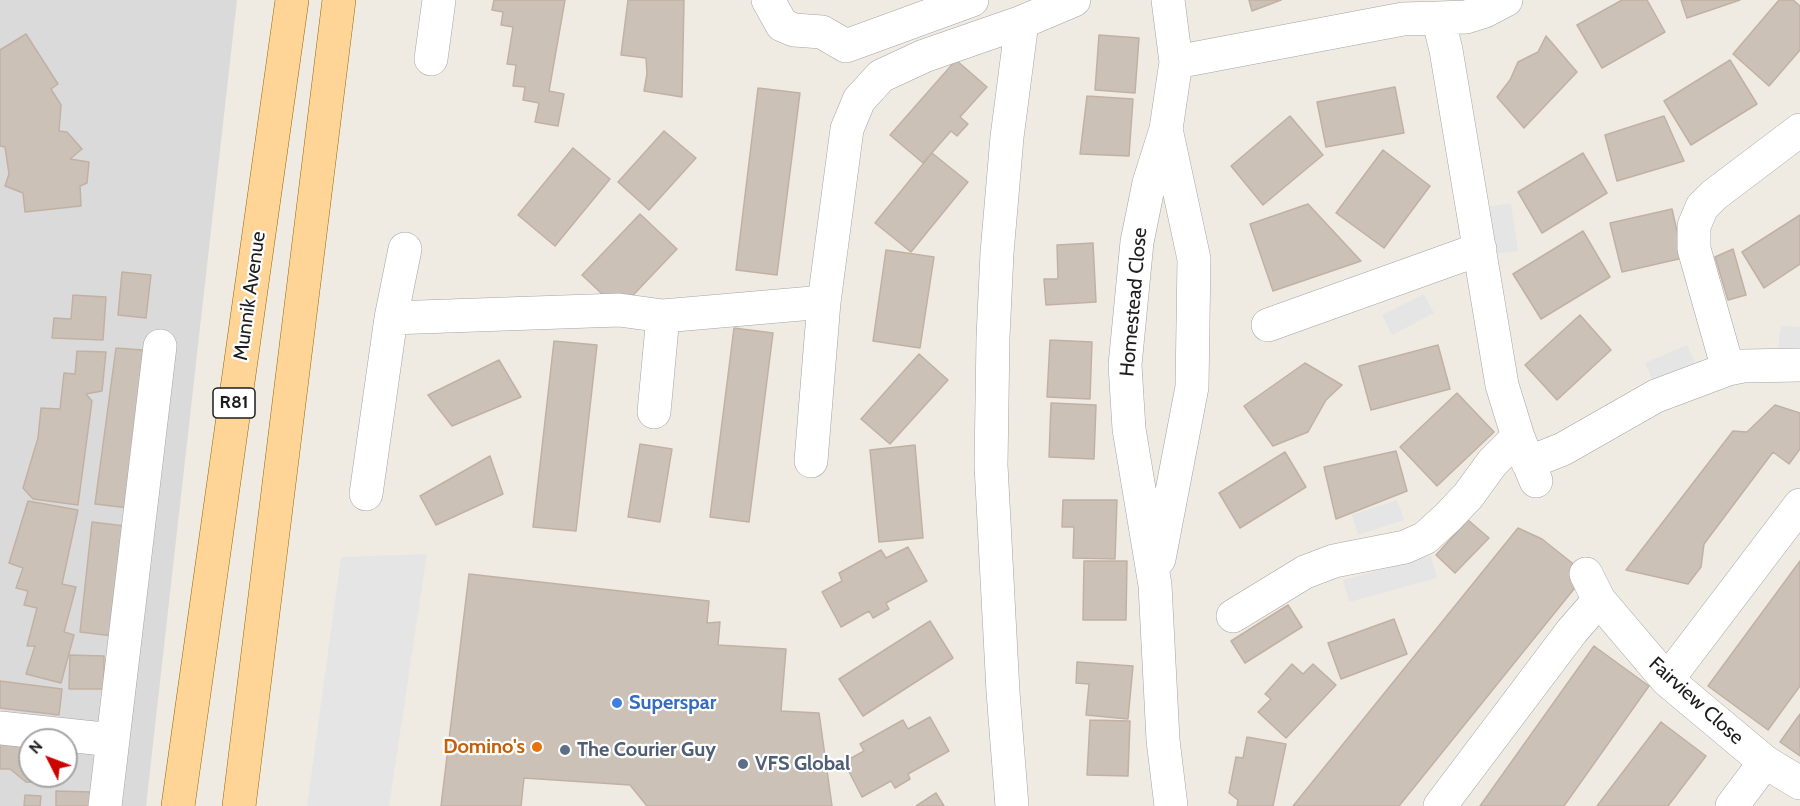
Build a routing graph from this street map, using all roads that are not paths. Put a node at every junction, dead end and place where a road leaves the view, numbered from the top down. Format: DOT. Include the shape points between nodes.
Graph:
graph roads {
  1 [pos="292,0"];
  2 [pos="339,0"];
  3 [pos="439,0"];
  4 [pos="768,0"];
  5 [pos="972,0"];
  6 [pos="1074,0"];
  7 [pos="1168,0"];
  8 [pos="1506,0"];
  9 [pos="1438,18"];
  10 [pos="1022,22"];
  11 [pos="432,59"];
  12 [pos="1176,62"];
  13 [pos="1166,129"];
  14 [pos="1800,130"];
  15 [pos="405,249"];
  16 [pos="1480,249"];
  17 [pos="824,302"];
  18 [pos="663,316"];
  19 [pos="391,318"];
  20 [pos="1268,326"];
  21 [pos="160,346"];
  22 [pos="1800,365"];
  23 [pos="1728,369"];
  24 [pos="654,412"];
  25 [pos="1527,460"];
  26 [pos="811,461"];
  27 [pos="366,494"];
  28 [pos="1800,505"];
  29 [pos="1155,585"];
  30 [pos="1233,616"];
  31 [pos="1667,680"];
  32 [pos="0,728"];
  33 [pos="113,740"];
  34 [pos="1766,762"];
  35 [pos="1800,783"];
  36 [pos="105,806"];
  37 [pos="178,806"];
  38 [pos="239,806"];
  39 [pos="1012,806"];
  40 [pos="1171,806"];
  41 [pos="1440,806"];
  42 [pos="1732,806"];
  1 -- 37 [label="main road, Munnik Avenue / R81"];
  2 -- 38 [label="main road"];
  3 -- 11 [label="street"];
  4 -- 5 [label="street" via="782,25 822,32 846,46"];
  6 -- 10 [label="street"];
  7 -- 12 [label="street, Homestead Close"];
  8 -- 9 [label="street" via="1466,17"];
  9 -- 12 [label="street" via="1403,19"];
  9 -- 16 [label="street"];
  10 -- 17 [label="street" via="924,56 881,76 859,100 847,129"];
  10 -- 39 [label="street" via="997,253 991,465"];
  12 -- 13 [label="street, Homestead Close"];
  13 -- 29 [label="street, Homestead Close" via="1194,259 1192,387"];
  13 -- 29 [label="street, Homestead Close" via="1149,183 1137,242 1125,365 1129,429"];
  14 -- 23 [label="street" via="1714,195 1702,207 1694,226 1694,249"];
  15 -- 19 [label="street"];
  16 -- 20 [label="street"];
  16 -- 25 [label="street" via="1502,385"];
  17 -- 18 [label="street"];
  17 -- 26 [label="street"];
  18 -- 19 [label="street" via="619,310"];
  18 -- 24 [label="street"];
  19 -- 27 [label="street"];
  21 -- 33 [label="street"];
  22 -- 23 [label="street"];
  23 -- 25 [label="street" via="1656,396 1563,449"];
  25 -- 30 [label="street" via="1492,463 1468,496 1425,538 1405,547 1334,561 1305,572"];
  28 -- 31 [label="street"];
  29 -- 40 [label="street, Homestead Close" via="1163,740"];
  31 -- 34 [label="street, Fairview Close"];
  31 -- 41 [label="street, Fairview Close" via="1593,587 1572,631"];
  32 -- 33 [label="street"];
  33 -- 36 [label="street"];
  34 -- 35 [label="street, Fairview Close"];
  34 -- 42 [label="street"];
}
